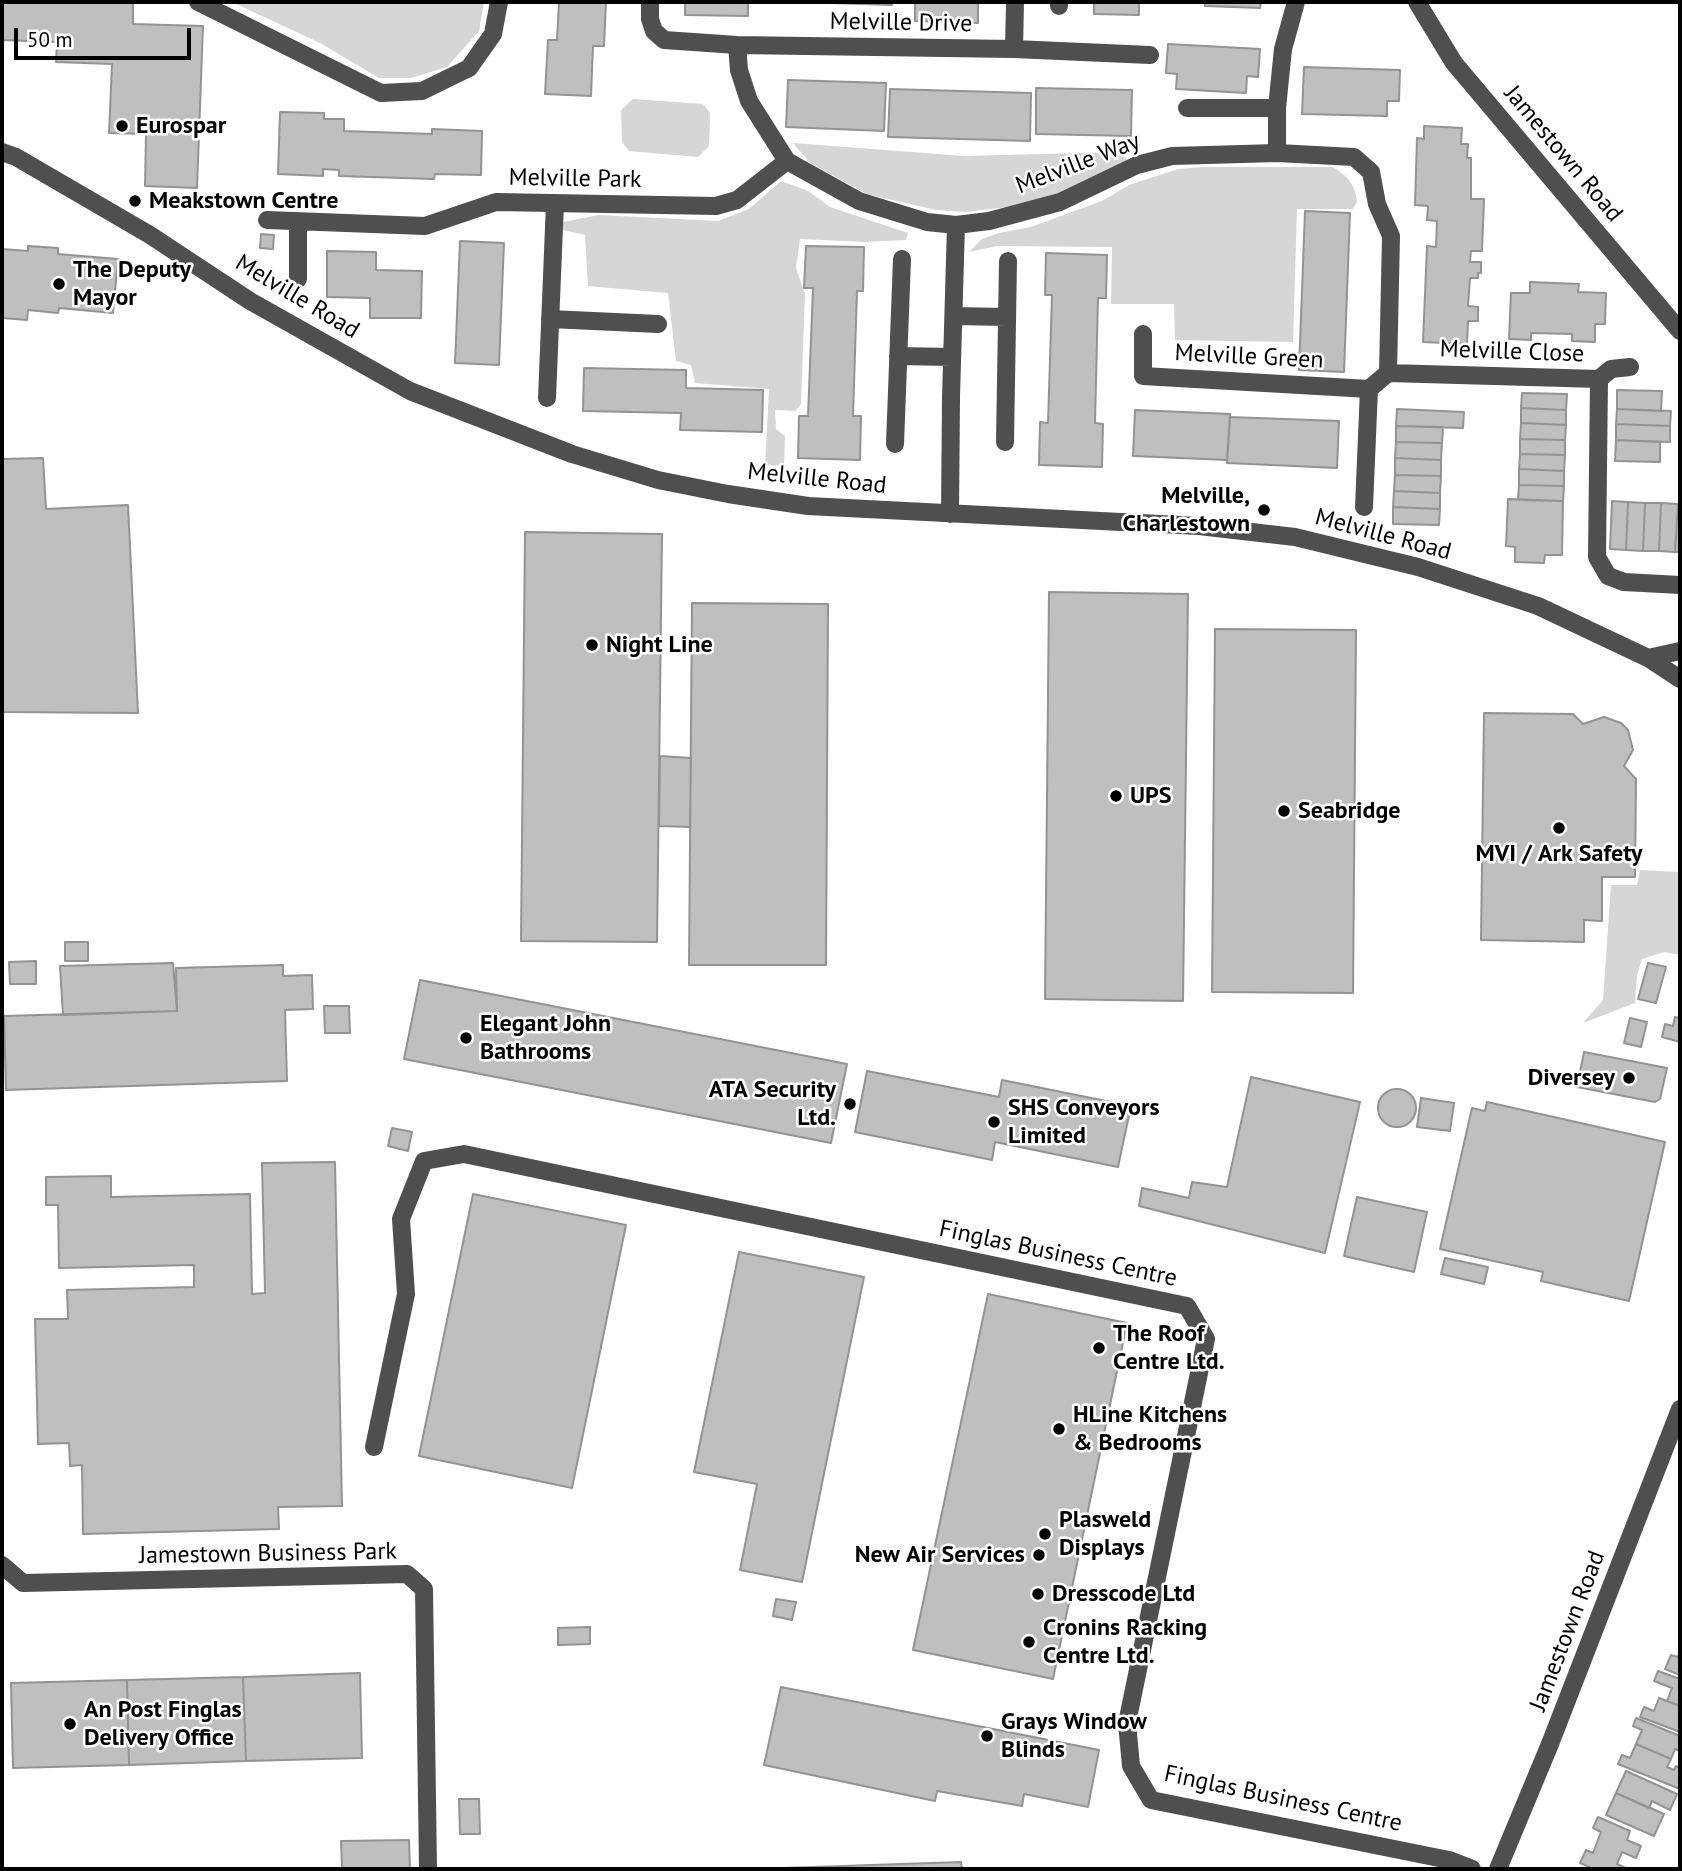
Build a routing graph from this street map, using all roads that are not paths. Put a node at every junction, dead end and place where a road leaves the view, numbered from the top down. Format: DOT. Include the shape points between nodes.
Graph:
graph roads {
  1 [pos="198,2"];
  2 [pos="499,2"];
  3 [pos="650,2"];
  4 [pos="1015,2"];
  5 [pos="1296,2"];
  6 [pos="1417,2"];
  7 [pos="737,46"];
  8 [pos="1014,49"];
  9 [pos="1150,55"];
  10 [pos="1187,108"];
  11 [pos="1277,108"];
  12 [pos="2,152"];
  13 [pos="1277,152"];
  14 [pos="787,161"];
  15 [pos="555,203"];
  16 [pos="267,220"];
  17 [pos="298,222"];
  18 [pos="956,225"];
  19 [pos="902,259"];
  20 [pos="1008,261"];
  21 [pos="298,279"];
  22 [pos="954,316"];
  23 [pos="1007,317"];
  24 [pos="550,319"];
  25 [pos="658,324"];
  26 [pos="1680,331"];
  27 [pos="1143,334"];
  28 [pos="898,356"];
  29 [pos="951,357"];
  30 [pos="1630,367"];
  31 [pos="1388,373"];
  32 [pos="1599,379"];
  33 [pos="1368,389"];
  34 [pos="547,398"];
  35 [pos="1005,442"];
  36 [pos="895,444"];
  37 [pos="1364,507"];
  38 [pos="950,514"];
  39 [pos="1680,585"];
  40 [pos="1680,651"];
  41 [pos="1648,659"];
  42 [pos="1680,679"];
  43 [pos="1680,1409"];
  44 [pos="374,1447"];
  45 [pos="2,1564"];
  46 [pos="428,1869"];
  47 [pos="1472,1869"];
  48 [pos="1498,1869"];
  1 -- 2 [label="street" via="381,93 422,91 469,68 494,34"];
  3 -- 7 [label="street, Melville Drive" via="654,31 664,40"];
  4 -- 8 [label="street"];
  5 -- 11 [label="street" via="1283,49"];
  6 -- 26 [label="street, Jamestown Road" via="1454,63"];
  7 -- 8 [label="street, Melville Drive"];
  7 -- 14 [label="street, Melville Way" via="749,101"];
  8 -- 9 [label="street, Melville Drive"];
  10 -- 11 [label="street"];
  11 -- 13 [label="street"];
  12 -- 38 [label="street, Melville Road" via="150,234 250,301 410,391 572,454 658,480 728,494 808,506"];
  13 -- 18 [label="street, Melville Way" via="1172,156 1138,165 1060,202"];
  13 -- 31 [label="street, Melville Way" via="1354,157 1371,172 1377,204 1391,236"];
  14 -- 15 [label="street, Melville Park" via="737,200 716,206"];
  14 -- 18 [label="street, Melville Way" via="859,201 928,222"];
  15 -- 17 [label="street, Melville Park" via="496,202 425,226"];
  15 -- 24 [label="street"];
  16 -- 17 [label="street, Melville Park"];
  17 -- 21 [label="street"];
  18 -- 22 [label="street"];
  19 -- 28 [label="street"];
  20 -- 23 [label="street"];
  22 -- 23 [label="street"];
  22 -- 29 [label="street"];
  23 -- 35 [label="street"];
  24 -- 25 [label="street"];
  24 -- 34 [label="street"];
  27 -- 33 [label="street, Melville Green" via="1143,376"];
  28 -- 29 [label="street"];
  28 -- 36 [label="street"];
  29 -- 38 [label="street"];
  30 -- 32 [label="street, Melville Close" via="1611,369"];
  31 -- 32 [label="street, Melville Close"];
  31 -- 33 [label="street"];
  32 -- 39 [label="street" via="1597,557 1608,576 1624,582"];
  33 -- 37 [label="street"];
  38 -- 41 [label="street, Melville Road" via="1199,526 1295,537 1418,567 1538,606"];
  40 -- 41 [label="street"];
  41 -- 42 [label="street, Melville Road"];
  43 -- 48 [label="street, Jamestown Road"];
  44 -- 47 [label="street, Finglas Business Centre" via="406,1294 401,1219 424,1161 464,1154 1187,1306 1206,1339 1127,1723 1130,1766 1151,1800 1450,1860"];
  45 -- 46 [label="street, Jamestown Business Park" via="23,1583 407,1574 424,1589"];
}
